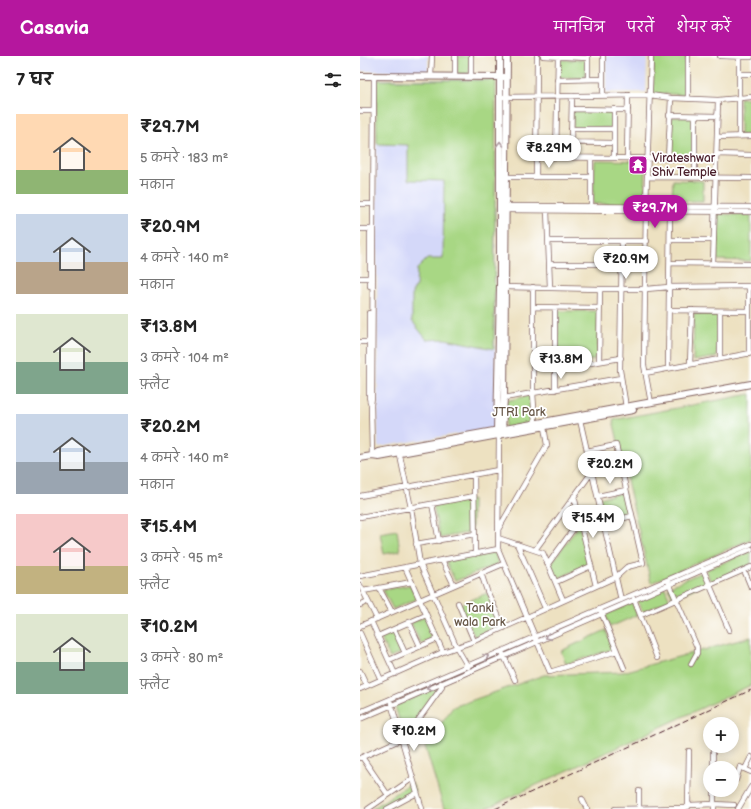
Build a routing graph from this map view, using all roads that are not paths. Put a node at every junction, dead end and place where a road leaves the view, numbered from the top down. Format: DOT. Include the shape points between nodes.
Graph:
graph roads {
  1 [pos="432,56"];
  2 [pos="455,56"];
  3 [pos="471,56"];
  4 [pos="500,56"];
  5 [pos="507,56"];
  6 [pos="537,56"];
  7 [pos="543,56"];
  8 [pos="603,56"];
  9 [pos="651,56"];
  10 [pos="688,56"];
  11 [pos="720,56"];
  12 [pos="558,57"];
  13 [pos="588,57"];
  14 [pos="739,57"];
  15 [pos="751,57"];
  16 [pos="738,74"];
  17 [pos="751,74"];
  18 [pos="360,76"];
  19 [pos="372,76"];
  20 [pos="431,76"];
  21 [pos="455,76"];
  22 [pos="471,76"];
  23 [pos="504,77"];
  24 [pos="557,80"];
  25 [pos="588,80"];
  26 [pos="603,80"];
  27 [pos="603,95"];
  28 [pos="628,95"];
  29 [pos="650,95"];
  30 [pos="537,96"];
  31 [pos="557,96"];
  32 [pos="572,96"];
  33 [pos="504,97"];
  34 [pos="739,97"];
  35 [pos="751,97"];
  36 [pos="670,98"];
  37 [pos="688,98"];
  38 [pos="718,100"];
  39 [pos="572,109"];
  40 [pos="614,110"];
  41 [pos="628,110"];
  42 [pos="360,111"];
  43 [pos="370,111"];
  44 [pos="669,115"];
  45 [pos="696,116"];
  46 [pos="718,116"];
  47 [pos="571,129"];
  48 [pos="614,129"];
  49 [pos="739,136"];
  50 [pos="751,136"];
  51 [pos="717,137"];
  52 [pos="556,142"];
  53 [pos="571,142"];
  54 [pos="614,143"];
  55 [pos="716,154"];
  56 [pos="751,155"];
  57 [pos="537,157"];
  58 [pos="556,157"];
  59 [pos="591,158"];
  60 [pos="614,158"];
  61 [pos="628,158"];
  62 [pos="648,158"];
  63 [pos="668,159"];
  64 [pos="695,159"];
  65 [pos="506,177"];
  66 [pos="536,177"];
  67 [pos="591,177"];
  68 [pos="648,177"];
  69 [pos="695,177"];
  70 [pos="716,178"];
  71 [pos="751,178"];
  72 [pos="360,204"];
  73 [pos="370,204"];
  74 [pos="591,206"];
  75 [pos="618,206"];
  76 [pos="751,207"];
  77 [pos="504,208"];
  78 [pos="647,208"];
  79 [pos="715,209"];
  80 [pos="548,210"];
  81 [pos="670,210"];
  82 [pos="626,211"];
  83 [pos="751,212"];
  84 [pos="360,229"];
  85 [pos="371,229"];
  86 [pos="670,240"];
  87 [pos="714,240"];
  88 [pos="549,241"];
  89 [pos="647,241"];
  90 [pos="622,242"];
  91 [pos="550,264"];
  92 [pos="622,264"];
  93 [pos="670,264"];
  94 [pos="714,264"];
  95 [pos="751,264"];
  96 [pos="360,278"];
  97 [pos="371,278"];
  98 [pos="669,286"];
  99 [pos="750,286"];
  100 [pos="503,287"];
  101 [pos="533,287"];
  102 [pos="550,288"];
  103 [pos="622,288"];
  104 [pos="600,289"];
  105 [pos="646,289"];
  106 [pos="533,308"];
  107 [pos="555,308"];
  108 [pos="599,308"];
  109 [pos="669,310"];
  110 [pos="692,310"];
  111 [pos="720,311"];
  112 [pos="749,311"];
  113 [pos="360,342"];
  114 [pos="371,342"];
  115 [pos="750,353"];
  116 [pos="621,358"];
  117 [pos="720,359"];
  118 [pos="599,361"];
  119 [pos="690,364"];
  120 [pos="668,368"];
  121 [pos="555,369"];
  122 [pos="645,373"];
  123 [pos="622,378"];
  124 [pos="751,384"];
  125 [pos="751,388"];
  126 [pos="555,390"];
  127 [pos="533,393"];
  128 [pos="504,398"];
  129 [pos="651,403"];
  130 [pos="626,407"];
  131 [pos="580,420"];
  132 [pos="534,423"];
  133 [pos="544,427"];
  134 [pos="499,432"];
  135 [pos="399,451"];
  136 [pos="587,451"];
  137 [pos="372,456"];
  138 [pos="360,458"];
  139 [pos="498,470"];
  140 [pos="592,472"];
  141 [pos="474,474"];
  142 [pos="407,487"];
  143 [pos="626,490"];
  144 [pos="360,496"];
  145 [pos="474,496"];
  146 [pos="574,496"];
  147 [pos="598,496"];
  148 [pos="432,504"];
  149 [pos="411,508"];
  150 [pos="632,516"];
  151 [pos="360,518"];
  152 [pos="580,520"];
  153 [pos="604,523"];
  154 [pos="498,529"];
  155 [pos="475,534"];
  156 [pos="498,538"];
  157 [pos="438,541"];
  158 [pos="416,544"];
  159 [pos="517,544"];
  160 [pos="751,544"];
  161 [pos="498,549"];
  162 [pos="751,549"];
  163 [pos="535,550"];
  164 [pos="475,554"];
  165 [pos="442,560"];
  166 [pos="420,564"];
  167 [pos="503,564"];
  168 [pos="548,564"];
  169 [pos="591,566"];
  170 [pos="405,567"];
  171 [pos="751,567"];
  172 [pos="703,569"];
  173 [pos="744,570"];
  174 [pos="481,573"];
  175 [pos="360,576"];
  176 [pos="616,578"];
  177 [pos="412,582"];
  178 [pos="556,582"];
  179 [pos="669,582"];
  180 [pos="710,584"];
  181 [pos="360,585"];
  182 [pos="454,585"];
  183 [pos="596,586"];
  184 [pos="751,587"];
  185 [pos="379,588"];
  186 [pos="363,591"];
  187 [pos="433,594"];
  188 [pos="634,599"];
  189 [pos="676,599"];
  190 [pos="419,600"];
  191 [pos="563,600"];
  192 [pos="621,600"];
  193 [pos="368,601"];
  194 [pos="458,603"];
  195 [pos="360,605"];
  196 [pos="545,608"];
  197 [pos="600,611"];
  198 [pos="392,612"];
  199 [pos="426,615"];
  200 [pos="641,615"];
  201 [pos="377,618"];
  202 [pos="526,618"];
  203 [pos="371,621"];
  204 [pos="409,622"];
  205 [pos="360,626"];
  206 [pos="504,628"];
  207 [pos="394,629"];
  208 [pos="729,630"];
  209 [pos="360,633"];
  210 [pos="378,636"];
  211 [pos="534,636"];
  212 [pos="437,639"];
  213 [pos="474,641"];
  214 [pos="537,642"];
  215 [pos="420,646"];
  216 [pos="457,648"];
  217 [pos="502,650"];
  218 [pos="617,651"];
  219 [pos="443,652"];
  220 [pos="405,653"];
  221 [pos="504,656"];
  222 [pos="657,658"];
  223 [pos="389,660"];
  224 [pos="691,664"];
  225 [pos="467,665"];
  226 [pos="624,668"];
  227 [pos="469,671"];
  228 [pos="360,672"];
  229 [pos="395,674"];
  230 [pos="380,680"];
  231 [pos="515,680"];
  232 [pos="441,683"];
  233 [pos="366,686"];
  234 [pos="360,689"];
  235 [pos="390,699"];
  236 [pos="392,705"];
  237 [pos="360,712"];
  238 [pos="360,719"];
  239 [pos="402,740"];
  240 [pos="689,751"];
  241 [pos="751,757"];
  242 [pos="361,758"];
  243 [pos="744,769"];
  244 [pos="739,770"];
  245 [pos="751,772"];
  246 [pos="413,778"];
  247 [pos="751,787"];
  248 [pos="639,791"];
  249 [pos="417,793"];
  250 [pos="388,795"];
  251 [pos="582,800"];
  252 [pos="734,805"];
  253 [pos="714,807"];
  254 [pos="688,808"];
  255 [pos="368,809"];
  256 [pos="387,809"];
  257 [pos="422,809"];
  258 [pos="586,809"];
  259 [pos="615,809"];
  260 [pos="639,809"];
  261 [pos="661,809"];
  262 [pos="738,809"];
  1 -- 20 [label="street"];
  2 -- 21 [label="street"];
  3 -- 22 [label="street"];
  4 -- 23 [label="street"];
  5 -- 23 [label="street"];
  6 -- 30 [label="street"];
  7 -- 12 [label="street"];
  8 -- 26 [label="street"];
  9 -- 29 [label="street"];
  10 -- 37 [label="street"];
  11 -- 14 [label="street"];
  12 -- 13 [label="street"];
  12 -- 24 [label="street"];
  13 -- 25 [label="street"];
  14 -- 15 [label="street"];
  14 -- 16 [label="street"];
  16 -- 17 [label="street"];
  16 -- 34 [label="street"];
  18 -- 19 [label="street"];
  19 -- 20 [label="street"];
  19 -- 43 [label="street"];
  19 -- 85 [label="street" via="374,79"];
  20 -- 21 [label="street"];
  21 -- 22 [label="street"];
  22 -- 23 [label="street"];
  23 -- 33 [label="street"];
  24 -- 25 [label="street"];
  24 -- 31 [label="street"];
  25 -- 26 [label="street"];
  26 -- 27 [label="street"];
  27 -- 28 [label="street"];
  27 -- 32 [label="street"];
  28 -- 29 [label="street"];
  28 -- 41 [label="street"];
  29 -- 36 [label="street"];
  29 -- 62 [label="street"];
  30 -- 31 [label="street"];
  30 -- 33 [label="street"];
  30 -- 57 [label="street"];
  31 -- 32 [label="street"];
  31 -- 52 [label="street"];
  32 -- 39 [label="street"];
  33 -- 65 [label="street"];
  77 -- 33 [label="street, one-way"];
  34 -- 35 [label="street"];
  34 -- 38 [label="street"];
  34 -- 49 [label="street"];
  36 -- 37 [label="street"];
  36 -- 44 [label="street"];
  37 -- 38 [label="street"];
  38 -- 46 [label="street"];
  39 -- 40 [label="street"];
  39 -- 47 [label="street"];
  40 -- 41 [label="street"];
  40 -- 48 [label="street"];
  41 -- 61 [label="street"];
  42 -- 43 [label="street"];
  43 -- 73 [label="street"];
  44 -- 45 [label="street"];
  44 -- 63 [label="street"];
  45 -- 46 [label="street"];
  45 -- 64 [label="street"];
  46 -- 51 [label="street"];
  47 -- 48 [label="street"];
  47 -- 53 [label="street"];
  48 -- 54 [label="street"];
  49 -- 50 [label="street"];
  49 -- 51 [label="street"];
  51 -- 55 [label="street"];
  52 -- 53 [label="street"];
  52 -- 58 [label="street"];
  53 -- 54 [label="street"];
  54 -- 60 [label="street"];
  55 -- 56 [label="street"];
  55 -- 70 [label="street"];
  57 -- 58 [label="street"];
  57 -- 66 [label="street"];
  58 -- 59 [label="street"];
  59 -- 60 [label="street"];
  59 -- 67 [label="street"];
  60 -- 61 [label="street"];
  61 -- 62 [label="street"];
  62 -- 63 [label="street"];
  62 -- 68 [label="street"];
  63 -- 64 [label="street"];
  64 -- 69 [label="street"];
  65 -- 66 [label="street"];
  65 -- 77 [label="street"];
  66 -- 67 [label="street"];
  67 -- 74 [label="street"];
  68 -- 69 [label="street"];
  68 -- 78 [label="street"];
  69 -- 70 [label="street"];
  70 -- 71 [label="street"];
  70 -- 79 [label="street"];
  72 -- 73 [label="street"];
  73 -- 85 [label="street"];
  74 -- 75 [label="street"];
  74 -- 77 [label="street"];
  75 -- 78 [label="street"];
  75 -- 82 [label="street"];
  76 -- 79 [label="street"];
  77 -- 80 [label="street"];
  77 -- 100 [label="street"];
  78 -- 79 [label="street"];
  78 -- 81 [label="street"];
  78 -- 82 [label="street"];
  78 -- 89 [label="street"];
  79 -- 81 [label="street"];
  79 -- 83 [label="street"];
  79 -- 87 [label="street"];
  80 -- 82 [label="street"];
  80 -- 88 [label="street"];
  81 -- 86 [label="street"];
  84 -- 85 [label="street"];
  85 -- 97 [label="street"];
  86 -- 87 [label="street"];
  86 -- 93 [label="street"];
  87 -- 94 [label="street"];
  88 -- 90 [label="street"];
  88 -- 91 [label="street"];
  89 -- 90 [label="street"];
  89 -- 105 [label="street"];
  90 -- 92 [label="street"];
  91 -- 92 [label="street"];
  91 -- 102 [label="street"];
  92 -- 103 [label="street"];
  93 -- 94 [label="street"];
  93 -- 98 [label="street"];
  94 -- 95 [label="street"];
  96 -- 97 [label="street"];
  97 -- 114 [label="street"];
  98 -- 99 [label="street"];
  98 -- 105 [label="street"];
  98 -- 109 [label="street"];
  99 -- 112 [label="street"];
  100 -- 101 [label="street"];
  100 -- 128 [label="street"];
  100 -- 134 [label="street"];
  101 -- 102 [label="street"];
  101 -- 106 [label="street"];
  102 -- 104 [label="street"];
  103 -- 104 [label="street"];
  103 -- 105 [label="street"];
  103 -- 116 [label="street"];
  104 -- 108 [label="street"];
  105 -- 122 [label="street"];
  106 -- 107 [label="street"];
  106 -- 127 [label="street"];
  107 -- 108 [label="street"];
  107 -- 121 [label="street"];
  108 -- 118 [label="street"];
  109 -- 110 [label="street"];
  109 -- 120 [label="street"];
  110 -- 111 [label="street"];
  110 -- 119 [label="street"];
  111 -- 112 [label="street"];
  111 -- 117 [label="street"];
  112 -- 115 [label="street"];
  113 -- 114 [label="street"];
  114 -- 137 [label="street"];
  115 -- 117 [label="street"];
  116 -- 118 [label="street"];
  116 -- 123 [label="street"];
  117 -- 119 [label="street"];
  118 -- 121 [label="street"];
  119 -- 120 [label="street"];
  120 -- 122 [label="street"];
  121 -- 126 [label="street"];
  122 -- 129 [label="street"];
  123 -- 126 [label="street"];
  123 -- 130 [label="street"];
  124 -- 129 [label="street"];
  125 -- 131 [label="street"];
  126 -- 127 [label="street"];
  127 -- 128 [label="street"];
  127 -- 132 [label="street"];
  128 -- 134 [label="street"];
  129 -- 130 [label="street"];
  130 -- 132 [label="street"];
  131 -- 133 [label="street"];
  131 -- 136 [label="street"];
  132 -- 134 [label="street"];
  133 -- 134 [label="street"];
  133 -- 154 [label="street" via="546,445"];
  134 -- 135 [label="street"];
  134 -- 139 [label="street"];
  135 -- 137 [label="street" via="379,457"];
  135 -- 142 [label="street"];
  136 -- 140 [label="street"];
  136 -- 143 [label="street" via="616,445"];
  137 -- 138 [label="street"];
  139 -- 141 [label="street"];
  139 -- 154 [label="street"];
  140 -- 146 [label="street"];
  140 -- 147 [label="street"];
  141 -- 142 [label="street"];
  141 -- 145 [label="street"];
  142 -- 144 [label="street"];
  142 -- 149 [label="street"];
  143 -- 147 [label="street"];
  143 -- 150 [label="street"];
  145 -- 148 [label="street"];
  145 -- 155 [label="street"];
  146 -- 152 [label="street"];
  146 -- 163 [label="street"];
  147 -- 153 [label="street"];
  148 -- 149 [label="street"];
  148 -- 157 [label="street"];
  149 -- 151 [label="street"];
  149 -- 158 [label="street"];
  150 -- 153 [label="street"];
  150 -- 176 [label="street" via="643,563 627,567"];
  152 -- 168 [label="street"];
  152 -- 169 [label="street"];
  153 -- 176 [label="street"];
  154 -- 156 [label="street"];
  155 -- 157 [label="street"];
  155 -- 164 [label="street"];
  156 -- 159 [label="street"];
  156 -- 161 [label="street"];
  157 -- 158 [label="street"];
  158 -- 166 [label="street"];
  159 -- 163 [label="street"];
  159 -- 196 [label="street"];
  160 -- 179 [label="street"];
  161 -- 164 [label="street"];
  161 -- 167 [label="street"];
  162 -- 172 [label="street"];
  163 -- 168 [label="street" via="543,552"];
  164 -- 165 [label="street"];
  165 -- 166 [label="street"];
  165 -- 182 [label="street"];
  166 -- 170 [label="street"];
  166 -- 187 [label="street"];
  167 -- 174 [label="street"];
  167 -- 202 [label="street"];
  168 -- 178 [label="street"];
  169 -- 178 [label="street"];
  169 -- 183 [label="street"];
  170 -- 175 [label="street"];
  170 -- 177 [label="street"];
  171 -- 173 [label="street"];
  172 -- 179 [label="street"];
  172 -- 180 [label="street"];
  173 -- 180 [label="street"];
  173 -- 184 [label="street"];
  174 -- 182 [label="street"];
  174 -- 206 [label="street"];
  176 -- 183 [label="street"];
  176 -- 192 [label="street"];
  177 -- 185 [label="street"];
  177 -- 190 [label="street"];
  178 -- 191 [label="street"];
  179 -- 188 [label="street"];
  179 -- 189 [label="street"];
  179 -- 192 [label="street"];
  180 -- 189 [label="street"];
  180 -- 208 [label="street"];
  181 -- 186 [label="street"];
  182 -- 187 [label="street"];
  183 -- 191 [label="street"];
  185 -- 186 [label="street"];
  185 -- 198 [label="street"];
  186 -- 193 [label="street"];
  187 -- 190 [label="street"];
  187 -- 216 [label="street"];
  188 -- 197 [label="street"];
  188 -- 200 [label="street"];
  189 -- 200 [label="street"];
  189 -- 224 [label="street" via="697,647"];
  190 -- 198 [label="street"];
  190 -- 199 [label="street"];
  191 -- 196 [label="street"];
  192 -- 197 [label="street"];
  193 -- 195 [label="street"];
  193 -- 201 [label="street"];
  194 -- 213 [label="street"];
  196 -- 202 [label="street"];
  197 -- 211 [label="street"];
  197 -- 214 [label="street, one-way"];
  197 -- 218 [label="street"];
  198 -- 201 [label="street"];
  199 -- 204 [label="street"];
  199 -- 212 [label="street"];
  200 -- 222 [label="street"];
  201 -- 203 [label="street"];
  202 -- 206 [label="street"];
  202 -- 211 [label="street"];
  203 -- 205 [label="street"];
  203 -- 210 [label="street"];
  204 -- 207 [label="street"];
  204 -- 215 [label="street"];
  206 -- 213 [label="street"];
  207 -- 210 [label="street"];
  207 -- 220 [label="street"];
  209 -- 230 [label="street"];
  210 -- 223 [label="street"];
  211 -- 214 [label="street"];
  211 -- 217 [label="street"];
  212 -- 215 [label="street"];
  212 -- 219 [label="street"];
  213 -- 216 [label="street"];
  214 -- 218 [label="street" via="550,672"];
  214 -- 221 [label="street"];
  215 -- 220 [label="street"];
  216 -- 219 [label="street"];
  216 -- 225 [label="street"];
  217 -- 221 [label="street"];
  225 -- 217 [label="street, one-way"];
  218 -- 226 [label="street"];
  219 -- 229 [label="street"];
  220 -- 223 [label="street"];
  221 -- 227 [label="street"];
  221 -- 231 [label="street"];
  223 -- 229 [label="street"];
  225 -- 227 [label="street"];
  225 -- 235 [label="street"];
  227 -- 232 [label="street"];
  228 -- 233 [label="street"];
  229 -- 230 [label="street"];
  230 -- 233 [label="street"];
  232 -- 236 [label="street, one-way"];
  232 -- 239 [label="street" via="442,687"];
  233 -- 234 [label="street"];
  235 -- 236 [label="street"];
  235 -- 237 [label="street"];
  236 -- 238 [label="street"];
  236 -- 239 [label="street"];
  239 -- 242 [label="street"];
  239 -- 246 [label="street"];
  240 -- 254 [label="street"];
  241 -- 243 [label="street"];
  242 -- 250 [label="street"];
  243 -- 244 [label="street" via="740,767"];
  243 -- 245 [label="street"];
  246 -- 249 [label="street"];
  246 -- 250 [label="street"];
  247 -- 262 [label="street"];
  248 -- 260 [label="street"];
  249 -- 256 [label="street"];
  249 -- 257 [label="street"];
  250 -- 255 [label="street"];
  251 -- 258 [label="street"];
  252 -- 253 [label="street"];
  253 -- 254 [label="street" via="690,805"];
  254 -- 261 [label="street"];
  259 -- 260 [label="street"];
  260 -- 261 [label="street"];
}
